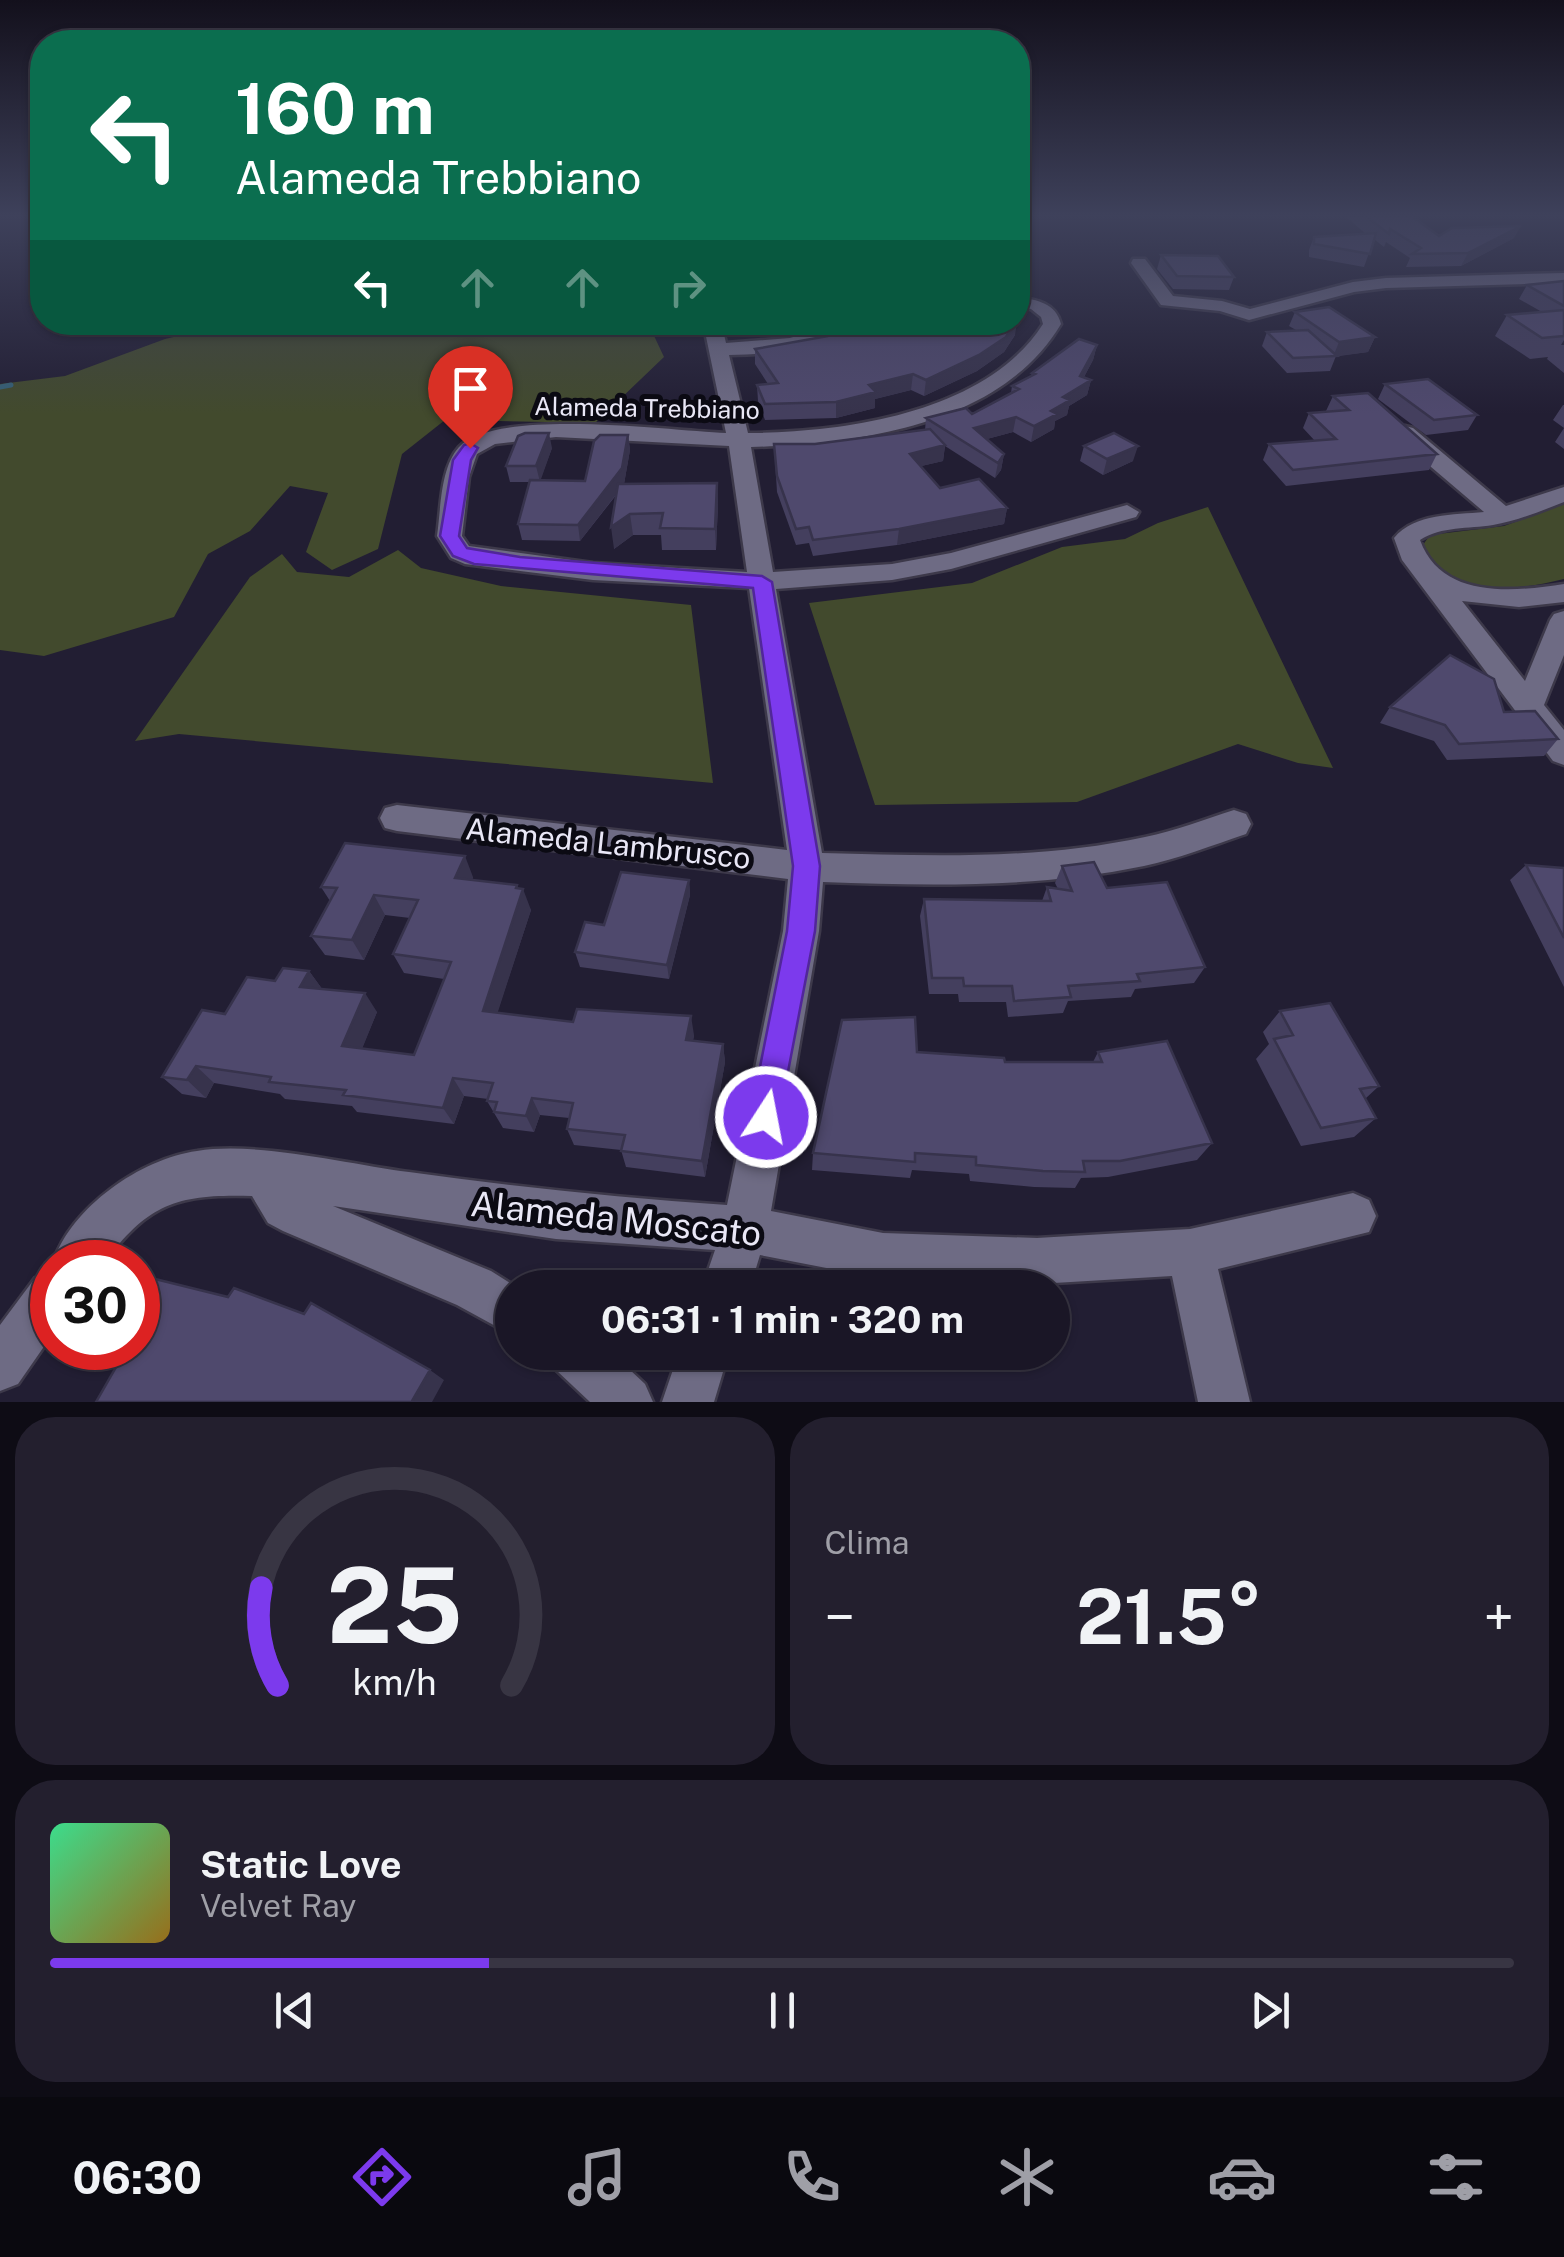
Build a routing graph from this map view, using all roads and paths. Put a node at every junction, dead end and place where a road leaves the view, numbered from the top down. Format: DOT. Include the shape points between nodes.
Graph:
graph roads {
  1 [pos="1153,282"];
  2 [pos="1406,282"];
  3 [pos="1030,306"];
  4 [pos="827,335"];
  5 [pos="714,336"];
  6 [pos="1390,420"];
  7 [pos="739,440"];
  8 [pos="1564,494"];
  9 [pos="1127,512"];
  10 [pos="1502,515"];
  11 [pos="1431,580"];
  12 [pos="762,582"];
  13 [pos="1564,593"];
  14 [pos="1564,620"];
  15 [pos="1530,704"];
  16 [pos="1564,753"];
  17 [pos="397,818"];
  18 [pos="1234,824"];
  19 [pos="807,866"];
  20 [pos="264,1174"];
  21 [pos="1353,1216"];
  22 [pos="745,1229"];
  23 [pos="96,1240"];
  24 [pos="1190,1252"];
  25 [pos="732,1270"];
  26 [pos="495,1301"];
  27 [pos="30,1325"];
  28 [pos="0,1366"];
  29 [pos="593,1370"];
  30 [pos="698,1370"];
  31 [pos="627,1402"];
  32 [pos="688,1402"];
  33 [pos="1224,1402"];
  1 -- 2 [label="street" via="1167,301 1249,315 1353,287"];
  3 -- 7 [label="street, Alameda Trebbiano" via="1045,310 1052,324 1042,342 1018,367 937,410 850,433"];
  4 -- 5 [label="street" via="778,347"];
  5 -- 7 [label="street"];
  6 -- 10 [label="street"];
  7 -- 12 [label="street"];
  7 -- 12 [label="street, Alameda Trebbiano" via="550,431 480,442 462,460 450,536 460,552 474,558"];
  8 -- 10 [label="street"];
  9 -- 12 [label="street, Alameda Trebbiano" via="950,562"];
  10 -- 11 [label="street" via="1432,525 1406,538"];
  11 -- 13 [label="street" via="1493,598"];
  11 -- 15 [label="street"];
  12 -- 19 [label="street"];
  14 -- 15 [label="street"];
  15 -- 16 [label="street"];
  17 -- 19 [label="street, Alameda Lambrusco"];
  18 -- 19 [label="street, Alameda Lambrusco" via="1146,851 1063,864 958,872"];
  19 -- 22 [label="street" via="801,931"];
  20 -- 22 [label="street, Alameda Moscato" via="556,1216"];
  20 -- 23 [label="street, Alameda Moscato" via="200,1172 168,1180 129,1204"];
  20 -- 26 [label="street" via="284,1207"];
  21 -- 24 [label="street, Alameda Moscato"];
  22 -- 24 [label="street, Alameda Moscato" via="883,1256 1037,1261"];
  22 -- 25 [label="street"];
  24 -- 33 [label="street"];
  27 -- 28 [label="street"];
  29 -- 31 [label="street"];
  30 -- 32 [label="street"];
}
